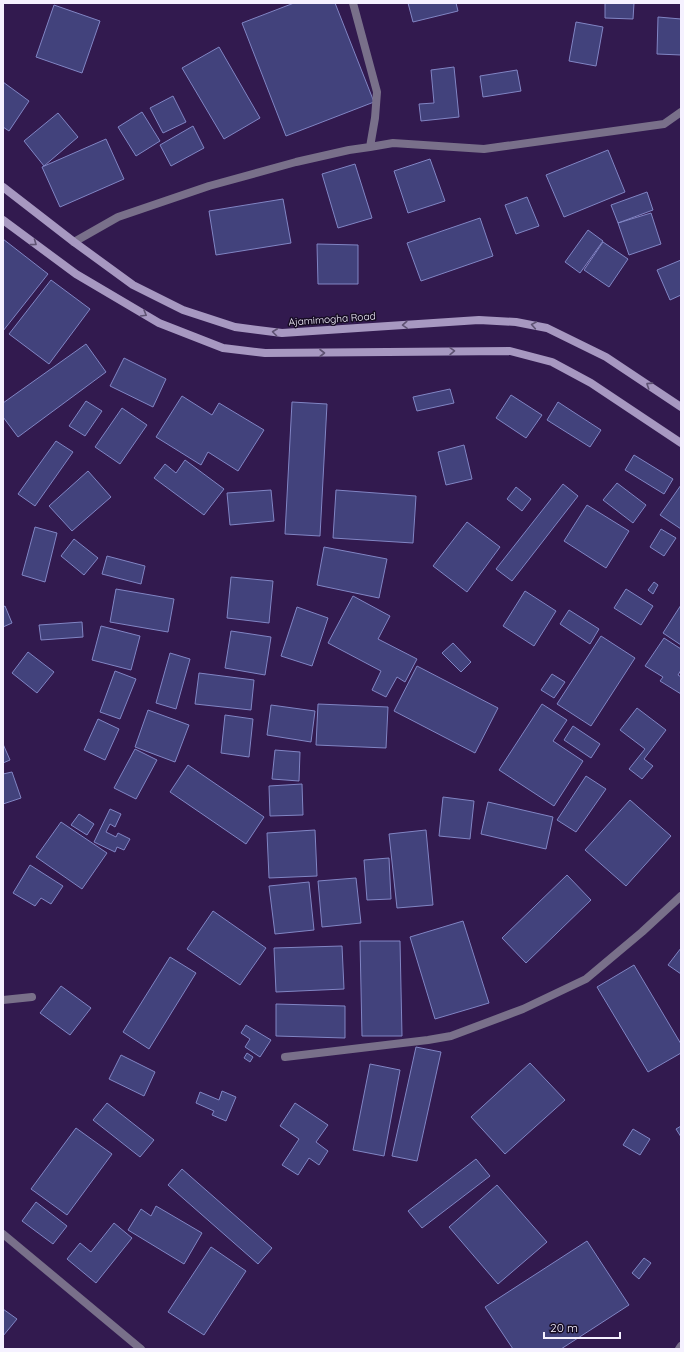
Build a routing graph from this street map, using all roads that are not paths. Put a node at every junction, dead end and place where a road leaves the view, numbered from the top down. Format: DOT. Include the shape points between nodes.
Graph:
graph roads {
  1 [pos="353,3"];
  2 [pos="681,112"];
  3 [pos="370,147"];
  4 [pos="3,187"];
  5 [pos="3,220"];
  6 [pos="74,242"];
  7 [pos="681,407"];
  8 [pos="681,443"];
  9 [pos="681,896"];
  10 [pos="32,997"];
  11 [pos="3,1000"];
  12 [pos="284,1057"];
  13 [pos="3,1234"];
  14 [pos="681,1346"];
  15 [pos="141,1349"];
  16 [pos="679,1349"];
  1 -- 3 [label="street" via="377,92 376,118"];
  2 -- 3 [label="street" via="664,124 484,149 393,143"];
  3 -- 6 [label="street" via="296,162 209,186 118,218"];
  4 -- 6 [label="main road, Ajamimogha Road"];
  5 -- 8 [label="main road, one-way" via="76,274 159,323 223,348 266,353 510,351 552,362 591,383"];
  7 -- 6 [label="main road, Ajamimogha Road, one-way" via="606,357 547,328 516,322 479,320 282,333 234,327 183,310 132,285"];
  9 -- 12 [label="street" via="586,979 523,1009 451,1036"];
  10 -- 11 [label="street"];
  13 -- 15 [label="street"];
  14 -- 16 [label="street"];
}
